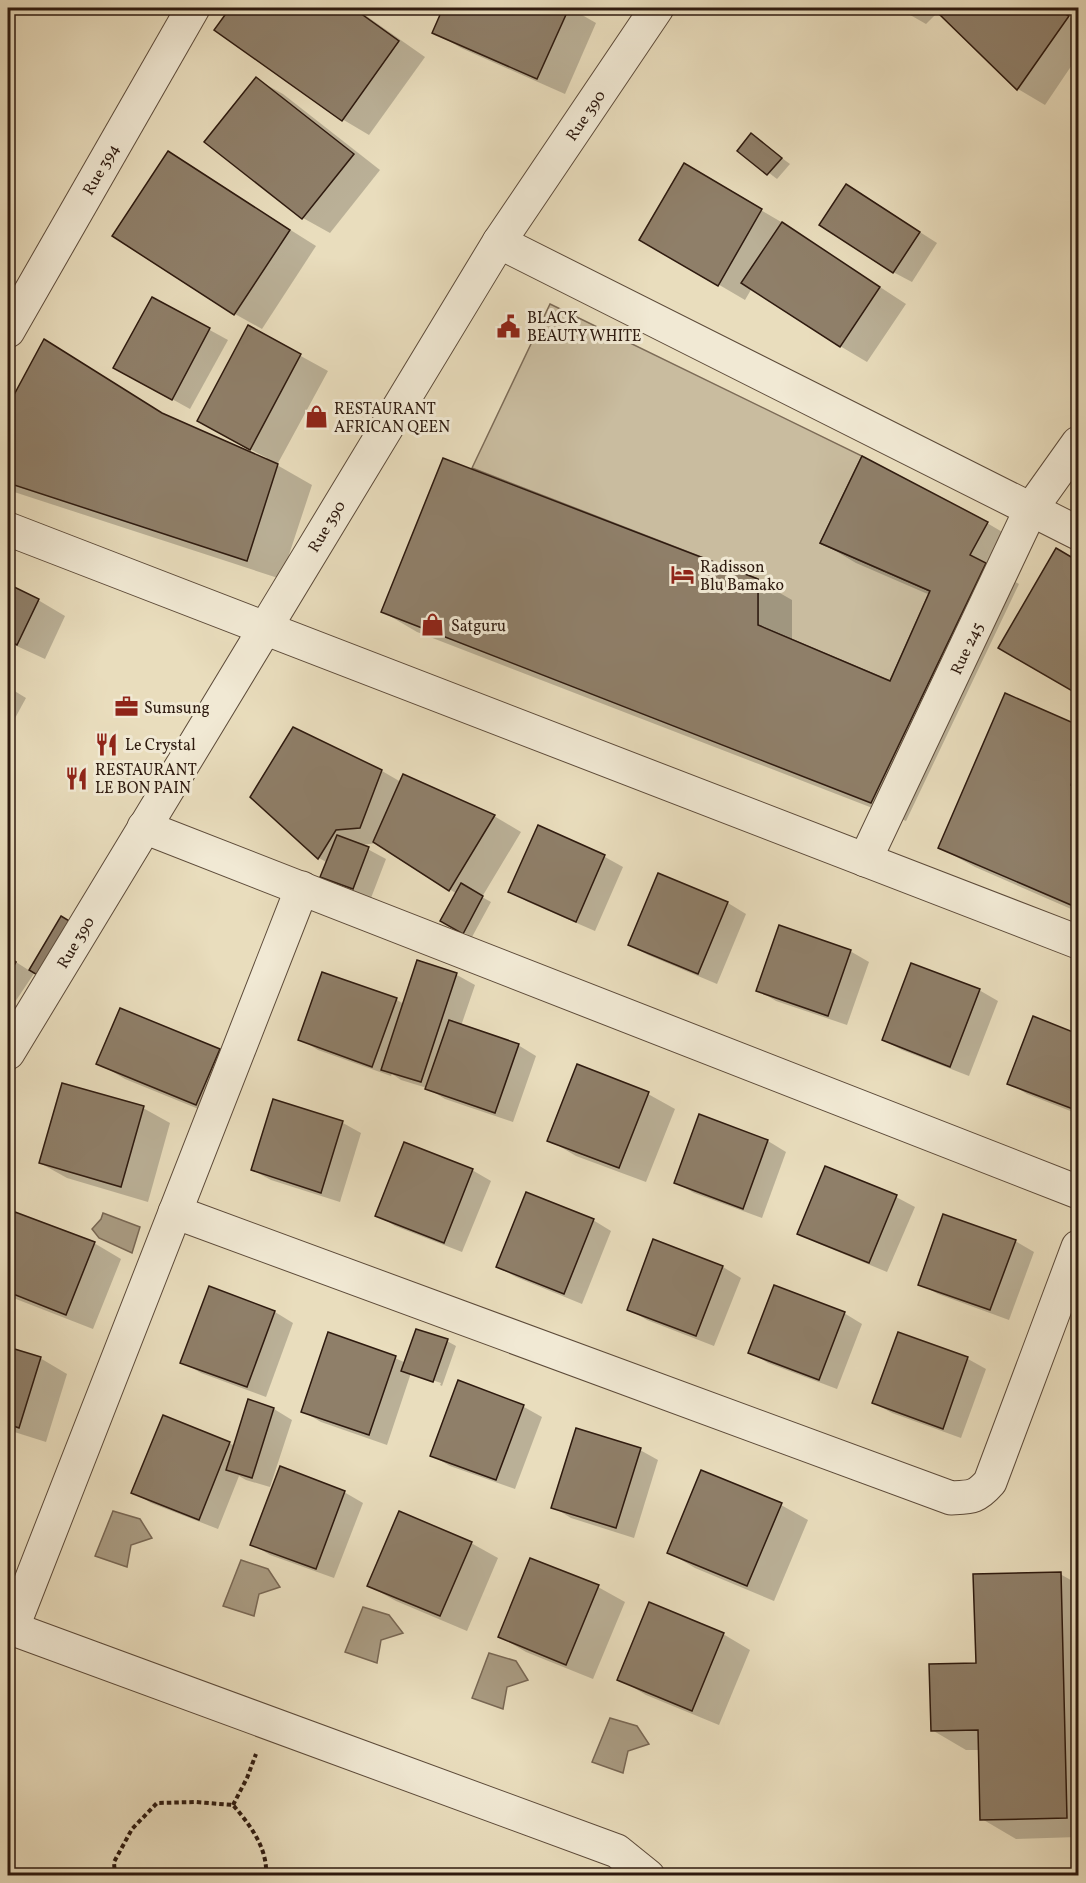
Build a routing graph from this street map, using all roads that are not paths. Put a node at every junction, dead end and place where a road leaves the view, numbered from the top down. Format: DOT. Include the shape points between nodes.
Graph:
graph roads {
  1 [pos="193,8"];
  2 [pos="657,8"];
  3 [pos="499,242"];
  4 [pos="8,331"];
  5 [pos="1078,443"];
  6 [pos="1031,509"];
  7 [pos="8,529"];
  8 [pos="1078,533"];
  9 [pos="265,628"];
  10 [pos="144,827"];
  11 [pos="865,860"];
  12 [pos="302,888"];
  13 [pos="1078,942"];
  14 [pos="8,1053"];
  15 [pos="1078,1192"];
  16 [pos="176,1212"];
  17 [pos="1078,1247"];
  18 [pos="10,1628"];
  19 [pos="648,1875"];
  1 -- 4 [label="street, Rue 394"];
  2 -- 3 [label="street, Rue 390"];
  3 -- 6 [label="street"];
  3 -- 9 [label="street, Rue 390"];
  5 -- 6 [label="street, Rue 245"];
  6 -- 8 [label="street"];
  6 -- 11 [label="street, Rue 245"];
  7 -- 9 [label="street"];
  9 -- 10 [label="street, Rue 390"];
  9 -- 11 [label="street"];
  10 -- 12 [label="street"];
  10 -- 14 [label="street, Rue 390"];
  11 -- 13 [label="street"];
  12 -- 15 [label="street"];
  12 -- 16 [label="street"];
  16 -- 17 [label="street" via="951,1498 980,1493 990,1482"];
  16 -- 18 [label="street"];
  18 -- 19 [label="street" via="617,1851"];
}
